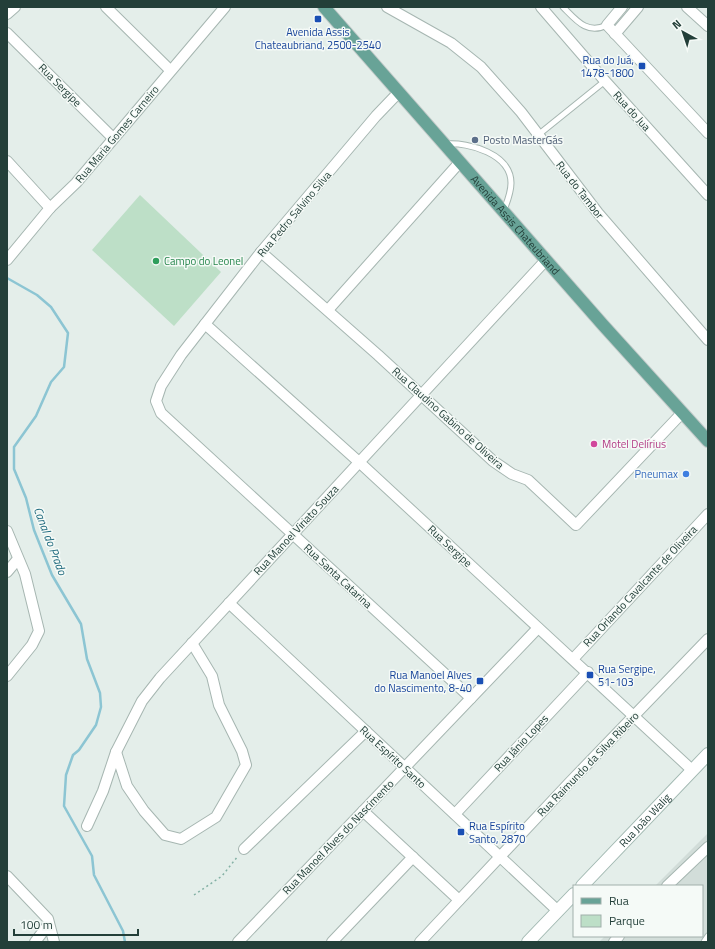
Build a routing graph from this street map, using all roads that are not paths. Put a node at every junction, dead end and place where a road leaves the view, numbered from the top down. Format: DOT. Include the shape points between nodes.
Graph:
graph roads {
  1 [pos="15,7"];
  2 [pos="106,7"];
  3 [pos="225,7"];
  4 [pos="324,7"];
  5 [pos="387,7"];
  6 [pos="541,7"];
  7 [pos="563,7"];
  8 [pos="622,7"];
  9 [pos="638,7"];
  10 [pos="687,7"];
  11 [pos="400,10"];
  12 [pos="7,14"];
  13 [pos="607,25"];
  14 [pos="708,26"];
  15 [pos="7,33"];
  16 [pos="615,34"];
  17 [pos="170,70"];
  18 [pos="605,81"];
  19 [pos="400,92"];
  20 [pos="708,133"];
  21 [pos="538,135"];
  22 [pos="113,138"];
  23 [pos="443,144"];
  24 [pos="7,162"];
  25 [pos="460,162"];
  26 [pos="708,195"];
  27 [pos="50,208"];
  28 [pos="503,211"];
  29 [pos="262,252"];
  30 [pos="7,260"];
  31 [pos="546,260"];
  32 [pos="328,310"];
  33 [pos="205,324"];
  34 [pos="708,340"];
  35 [pos="421,395"];
  36 [pos="156,401"];
  37 [pos="682,413"];
  38 [pos="708,441"];
  39 [pos="359,462"];
  40 [pos="708,514"];
  41 [pos="7,531"];
  42 [pos="293,534"];
  43 [pos="18,559"];
  44 [pos="7,572"];
  45 [pos="229,603"];
  46 [pos="538,628"];
  47 [pos="708,639"];
  48 [pos="192,643"];
  49 [pos="573,659"];
  50 [pos="588,672"];
  51 [pos="7,676"];
  52 [pos="471,698"];
  53 [pos="634,715"];
  54 [pos="366,731"];
  55 [pos="116,752"];
  56 [pos="708,754"];
  57 [pos="405,767"];
  58 [pos="692,770"];
  59 [pos="363,811"];
  60 [pos="455,814"];
  61 [pos="87,826"];
  62 [pos="708,847"];
  63 [pos="244,849"];
  64 [pos="413,857"];
  65 [pos="501,857"];
  66 [pos="7,878"];
  67 [pos="583,885"];
  68 [pos="668,885"];
  69 [pos="573,895"];
  70 [pos="459,900"];
  71 [pos="558,911"];
  72 [pos="48,925"];
  73 [pos="708,936"];
  74 [pos="35,942"];
  75 [pos="54,942"];
  76 [pos="238,942"];
  77 [pos="332,942"];
  78 [pos="420,942"];
  79 [pos="528,942"];
  80 [pos="704,942"];
  1 -- 12 [label="street"];
  2 -- 17 [label="street"];
  3 -- 17 [label="street, Rua Maria Gomes Carneiro"];
  4 -- 19 [label="main road, Avenida Assis Chateubriand"];
  5 -- 11 [label="street, Rua do Tambor"];
  6 -- 18 [label="street, Rua do Jua"];
  7 -- 13 [label="lane" via="579,24 588,28"];
  8 -- 13 [label="street"];
  9 -- 16 [label="street"];
  10 -- 14 [label="street"];
  11 -- 21 [label="street, Rua do Tambor" via="468,55 502,88"];
  13 -- 16 [label="street"];
  15 -- 22 [label="street, Rua Sergipe"];
  16 -- 20 [label="street"];
  17 -- 22 [label="street, Rua Maria Gomes Carneiro"];
  18 -- 21 [label="lane"];
  18 -- 26 [label="street, Rua do Jua"];
  19 -- 23 [label="main road, Avenida Assis Chateubriand"];
  19 -- 29 [label="street, Rua Pedro Salvino Silva" via="376,116"];
  21 -- 34 [label="street, Rua do Tambor" via="598,213"];
  22 -- 27 [label="street, Rua Maria Gomes Carneiro" via="76,183"];
  23 -- 25 [label="main road, Avenida Assis Chateubriand"];
  23 -- 28 [label="lane" via="477,147 496,158 505,167 511,183 509,198"];
  24 -- 27 [label="street"];
  25 -- 28 [label="main road, Avenida Assis Chateubriand"];
  25 -- 32 [label="street"];
  27 -- 30 [label="street, Rua Maria Gomes Carneiro"];
  28 -- 31 [label="main road, Avenida Assis Chateubriand"];
  29 -- 32 [label="street, Rua Claudino Gabino de Oliveira"];
  29 -- 33 [label="street, Rua Pedro Salvino Silva"];
  31 -- 35 [label="street, Rua Manoel Viriato Souza"];
  31 -- 37 [label="main road, Avenida Assis Chateubriand"];
  32 -- 35 [label="street, Rua Claudino Gabino de Oliveira"];
  33 -- 36 [label="street, Rua Pedro Salvino Silva" via="161,386"];
  33 -- 39 [label="street, Rua Sergipe"];
  35 -- 37 [label="street, Rua Claudino Gabino de Oliveira" via="492,460 512,474 528,480 576,525"];
  35 -- 39 [label="street, Rua Manoel Viriato Souza"];
  36 -- 42 [label="street, Rua Santa Catarina" via="161,412"];
  37 -- 38 [label="main road, Avenida Assis Chateubriand"];
  39 -- 42 [label="street, Rua Manoel Viriato Souza"];
  39 -- 46 [label="street, Rua Sergipe"];
  40 -- 49 [label="street, Rua Orlando Cavalcante de Oliveira"];
  41 -- 43 [label="street"];
  42 -- 45 [label="street, Rua Manoel Viriato Souza"];
  42 -- 52 [label="street, Rua Santa Catarina"];
  43 -- 44 [label="street"];
  43 -- 51 [label="street" via="25,574 39,631 32,645"];
  45 -- 48 [label="street, Rua Manoel Viriato Souza"];
  45 -- 54 [label="street, Rua Espírito Santo"];
  46 -- 49 [label="street, Rua Sergipe"];
  46 -- 52 [label="street, Rua Manoel Alves do Nascimento"];
  47 -- 53 [label="street, Rua Raimundo da Silva Ribeiro"];
  48 -- 55 [label="street, Rua Manoel Viriato Souza" via="142,701"];
  48 -- 55 [label="street" via="212,676 219,705 242,751 246,765 216,817 181,839 165,835 144,812 127,786"];
  49 -- 50 [label="street, Rua Sergipe"];
  50 -- 53 [label="street, Rua Sergipe"];
  50 -- 60 [label="street, Rua Jânio Lopes"];
  52 -- 57 [label="street, Rua Manoel Alves do Nascimento"];
  53 -- 58 [label="street, Rua Sergipe"];
  53 -- 65 [label="street, Rua Raimundo da Silva Ribeiro"];
  54 -- 57 [label="street, Rua Espírito Santo"];
  54 -- 63 [label="street"];
  55 -- 61 [label="street, Rua Manoel Viriato Souza" via="103,791"];
  56 -- 58 [label="street, Rua João Walig"];
  57 -- 59 [label="street, Rua Manoel Alves do Nascimento"];
  57 -- 60 [label="street, Rua Espírito Santo"];
  58 -- 67 [label="street, Rua João Walig"];
  59 -- 64 [label="street"];
  59 -- 76 [label="street, Rua Manoel Alves do Nascimento"];
  60 -- 65 [label="street, Rua Espírito Santo"];
  62 -- 68 [label="street"];
  64 -- 70 [label="street"];
  64 -- 77 [label="street"];
  65 -- 70 [label="street, Rua Raimundo da Silva Ribeiro"];
  65 -- 71 [label="street, Rua Espírito Santo"];
  66 -- 72 [label="street" via="48,919"];
  69 -- 71 [label="street"];
  70 -- 78 [label="street, Rua Raimundo da Silva Ribeiro"];
  71 -- 79 [label="street"];
  72 -- 74 [label="street"];
  72 -- 75 [label="street"];
  73 -- 80 [label="lane"];
}
